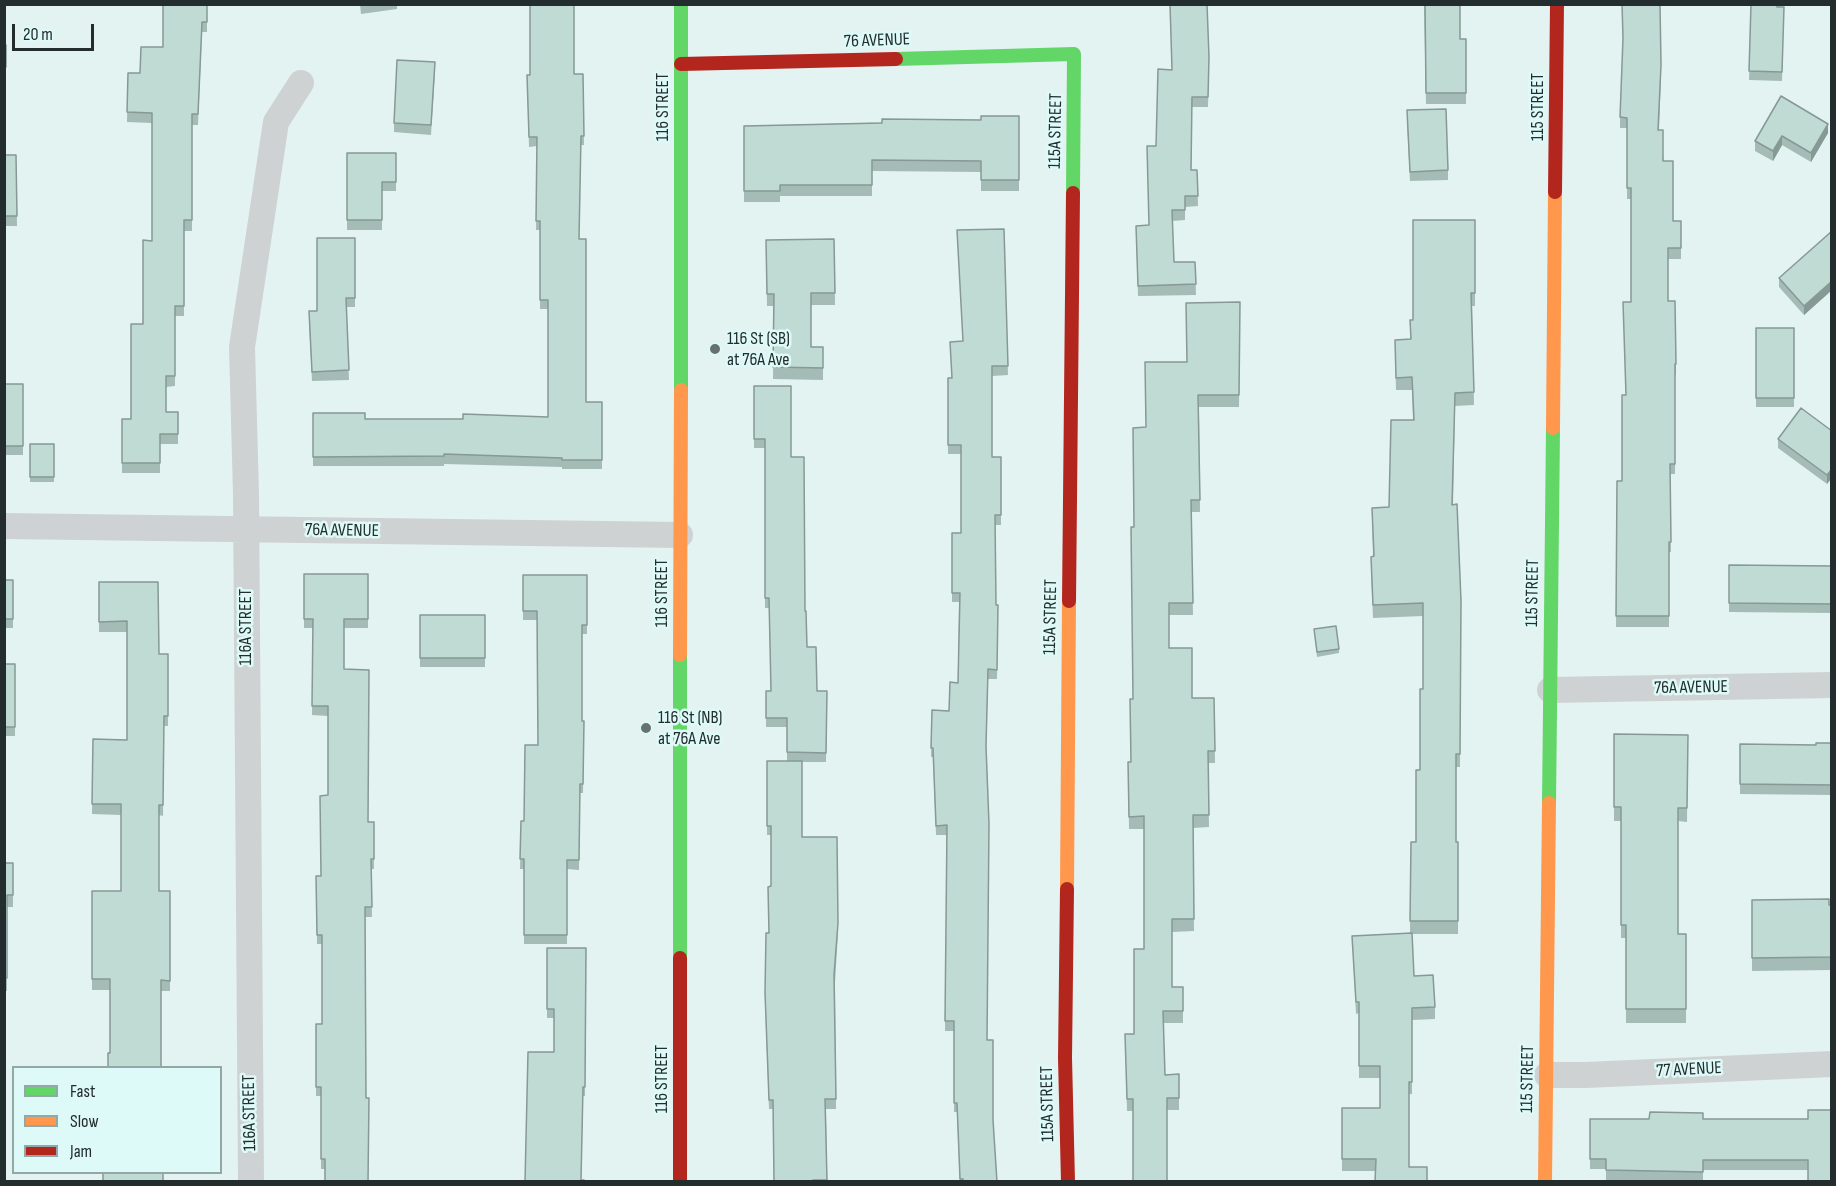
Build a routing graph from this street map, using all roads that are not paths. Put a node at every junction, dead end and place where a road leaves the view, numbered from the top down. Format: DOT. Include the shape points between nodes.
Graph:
graph roads {
  1 [pos="681,4"];
  2 [pos="1557,4"];
  3 [pos="1074,54"];
  4 [pos="681,64"];
  5 [pos="301,83"];
  6 [pos="4,526"];
  7 [pos="246,529"];
  8 [pos="680,535"];
  9 [pos="1832,685"];
  10 [pos="1550,690"];
  11 [pos="1832,1064"];
  12 [pos="1546,1076"];
  13 [pos="251,1182"];
  14 [pos="680,1182"];
  15 [pos="1068,1182"];
  16 [pos="1545,1182"];
  1 -- 4 [label="street, 116 STREET"];
  2 -- 10 [label="street, 115 STREET"];
  3 -- 4 [label="street, 76 AVENUE"];
  3 -- 15 [label="street, 115A STREET" via="1065,1058"];
  4 -- 8 [label="street, 116 STREET"];
  5 -- 7 [label="street, 116A STREET" via="276,122 242,347"];
  6 -- 7 [label="street, 76A AVENUE"];
  7 -- 8 [label="street, 76A AVENUE"];
  7 -- 13 [label="street, 116A STREET"];
  8 -- 14 [label="street, 116 STREET"];
  9 -- 10 [label="street, 76A AVENUE"];
  10 -- 12 [label="street, 115 STREET"];
  11 -- 12 [label="street, 77 AVENUE"];
  12 -- 16 [label="street, 115 STREET"];
}
